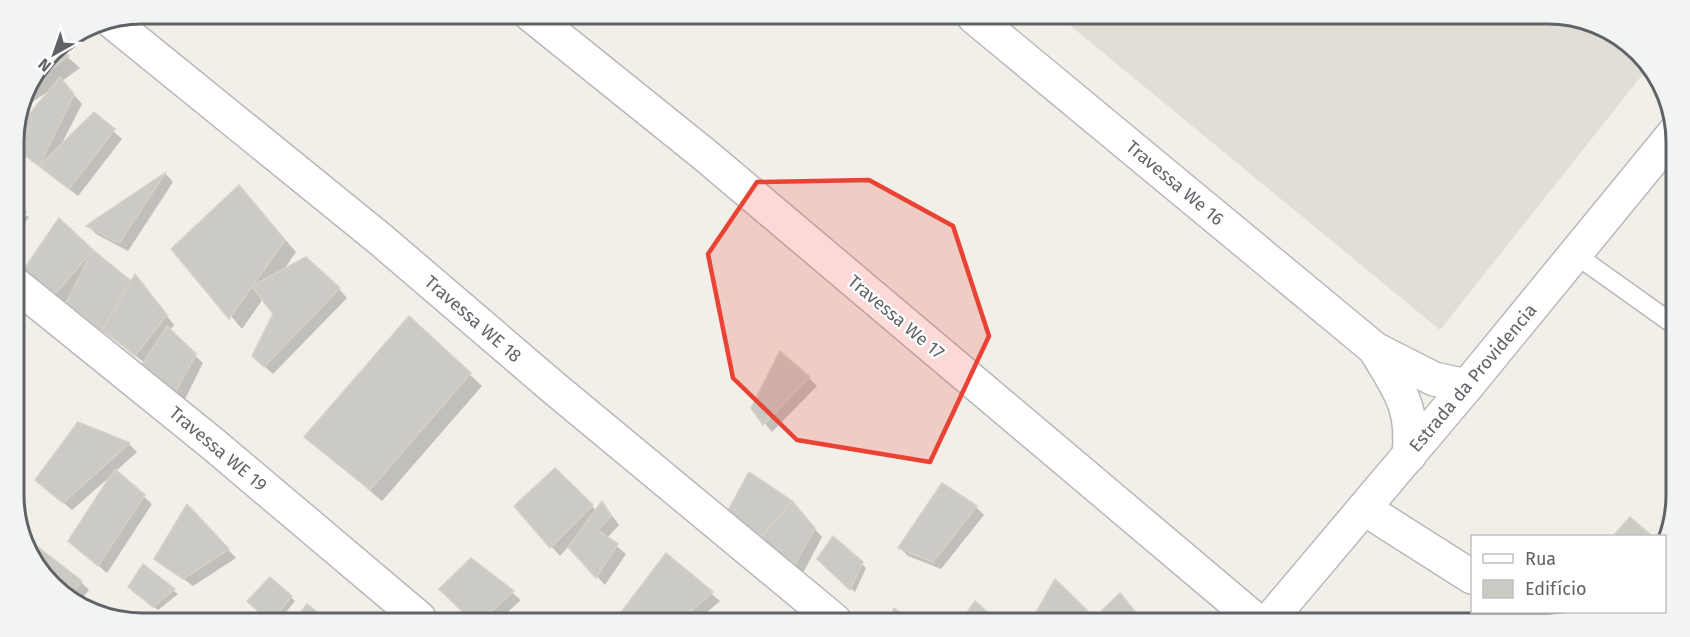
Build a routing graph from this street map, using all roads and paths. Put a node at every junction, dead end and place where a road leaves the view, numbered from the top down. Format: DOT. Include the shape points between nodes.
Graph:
graph roads {
  1 [pos="542,24"];
  2 [pos="981,24"];
  3 [pos="118,27"];
  4 [pos="1666,143"];
  5 [pos="1576,255"];
  6 [pos="24,291"];
  7 [pos="1666,320"];
  8 [pos="1375,350"];
  9 [pos="1467,386"];
  10 [pos="1409,456"];
  11 [pos="1365,509"];
  12 [pos="1471,576"];
  13 [pos="413,613"];
  14 [pos="826,613"];
  15 [pos="1247,613"];
  16 [pos="1276,613"];
  1 -- 15 [label="street, Travessa We 17" via="705,155"];
  2 -- 8 [label="street, Travessa We 16"];
  3 -- 14 [label="street, Travessa WE 18" via="380,239"];
  4 -- 5 [label="street, Estrada da Providencia"];
  5 -- 7 [label="lane"];
  5 -- 9 [label="street, Estrada da Providencia"];
  6 -- 13 [label="street, Travessa WE 19"];
  8 -- 9 [label="street" via="1434,379"];
  8 -- 10 [label="street" via="1409,412"];
  9 -- 10 [label="street, Estrada da Providencia"];
  10 -- 11 [label="street, Estrada da Providencia"];
  11 -- 12 [label="street"];
  11 -- 16 [label="street, Estrada da Providencia"];
}
